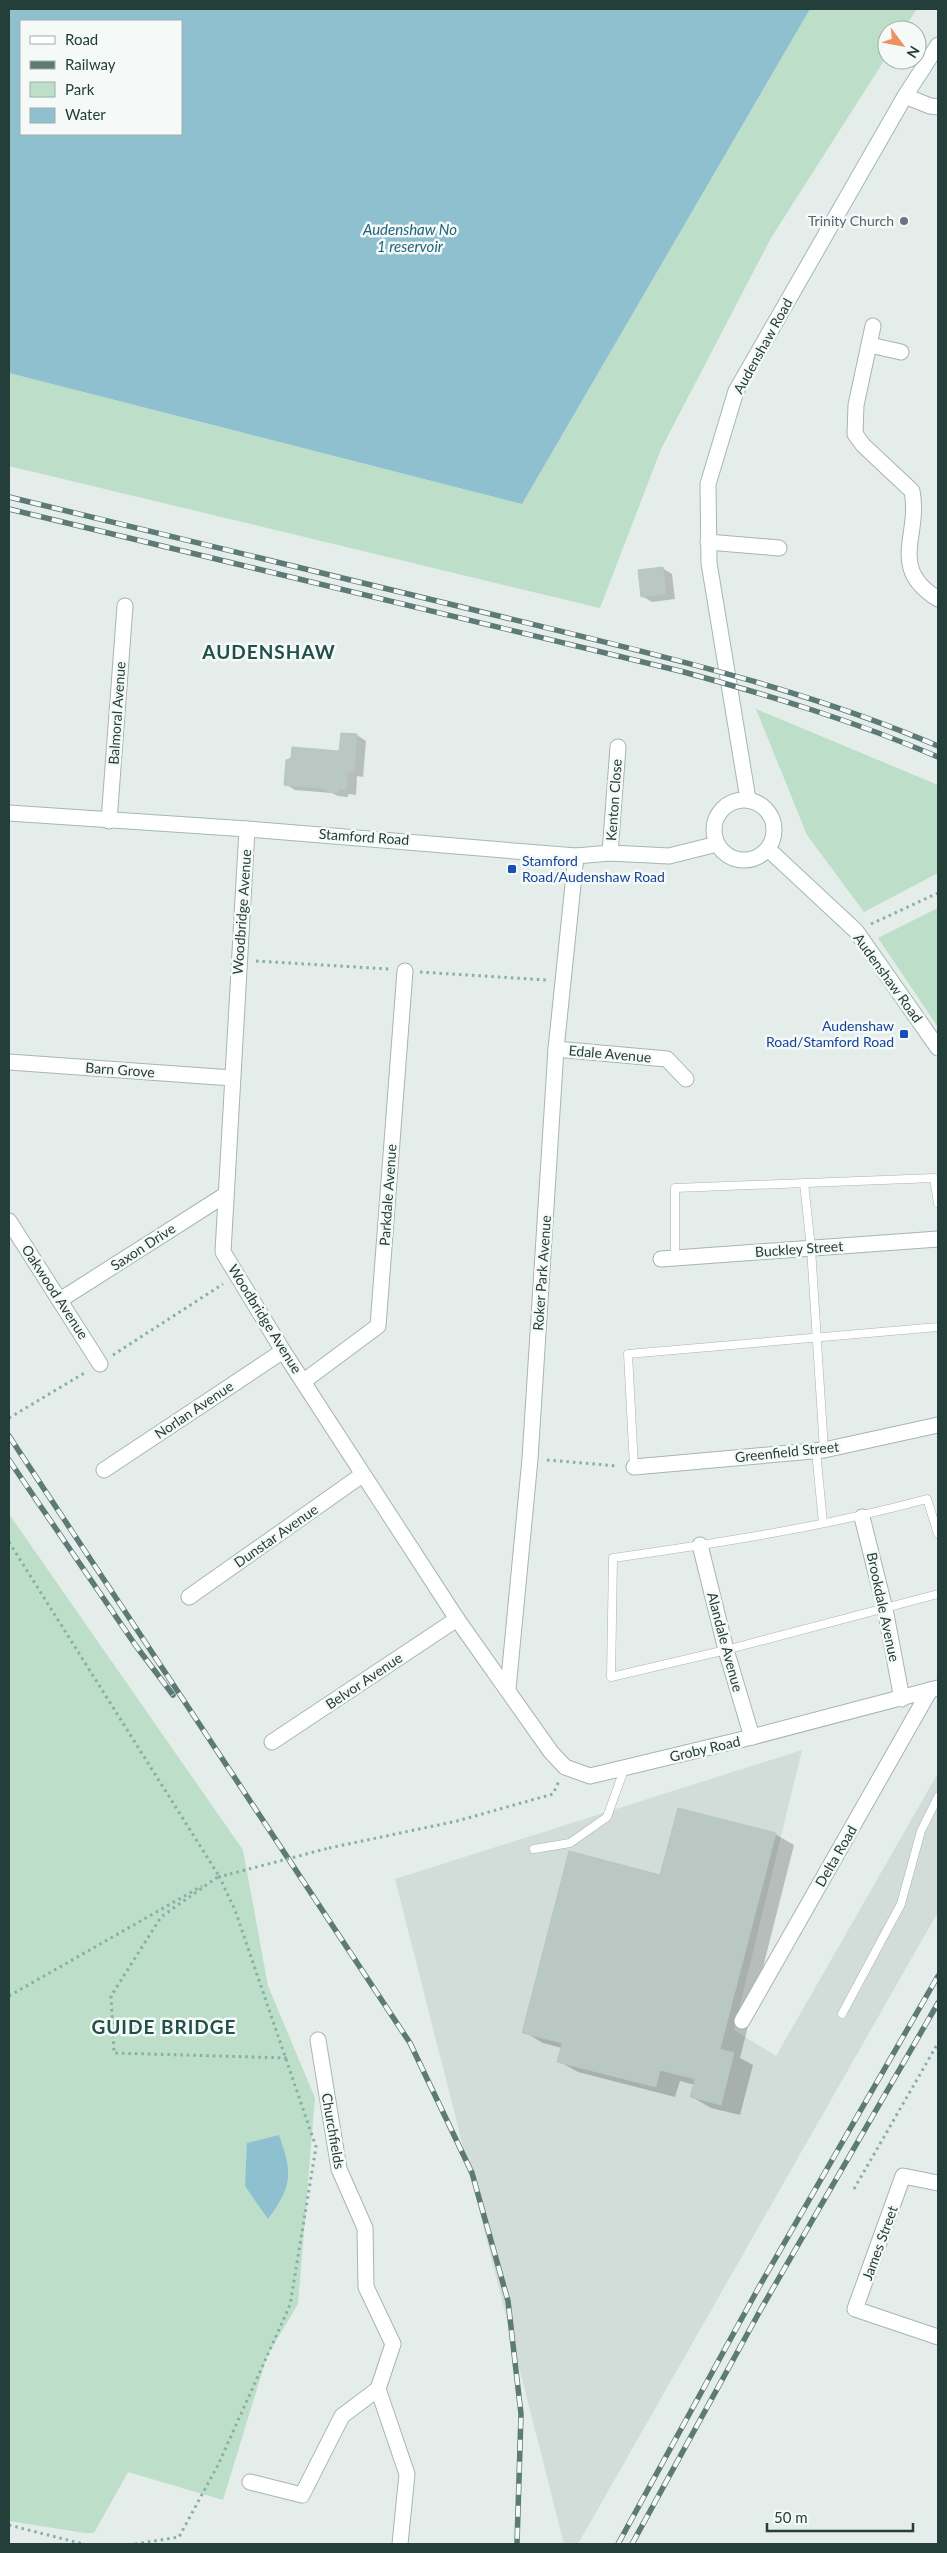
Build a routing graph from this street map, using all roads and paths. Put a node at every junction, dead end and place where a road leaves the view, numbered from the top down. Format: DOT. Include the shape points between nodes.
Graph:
graph roads {
  1 [pos="938,46"];
  2 [pos="904,96"];
  3 [pos="938,106"];
  4 [pos="873,326"];
  5 [pos="870,345"];
  6 [pos="901,352"];
  7 [pos="708,542"];
  8 [pos="779,548"];
  9 [pos="938,599"];
  10 [pos="125,606"];
  11 [pos="618,747"];
  12 [pos="748,799"];
  13 [pos="9,813"];
  14 [pos="109,821"];
  15 [pos="247,828"];
  16 [pos="717,844"];
  17 [pos="768,849"];
  18 [pos="610,853"];
  19 [pos="576,856"];
  20 [pos="938,893"];
  21 [pos="856,931"];
  22 [pos="406,970"];
  23 [pos="938,1048"];
  24 [pos="556,1049"];
  25 [pos="9,1062"];
  26 [pos="232,1078"];
  27 [pos="686,1079"];
  28 [pos="804,1183"];
  29 [pos="225,1195"];
  30 [pos="938,1202"];
  31 [pos="9,1221"];
  32 [pos="938,1239"];
  33 [pos="811,1248"];
  34 [pos="668,1258"];
  35 [pos="236,1275"];
  36 [pos="60,1300"];
  37 [pos="938,1327"];
  38 [pos="817,1338"];
  39 [pos="283,1351"];
  40 [pos="100,1364"];
  41 [pos="304,1381"];
  42 [pos="9,1418"];
  43 [pos="938,1424"];
  44 [pos="820,1451"];
  45 [pos="530,1459"];
  46 [pos="634,1467"];
  47 [pos="104,1470"];
  48 [pos="362,1475"];
  49 [pos="862,1517"];
  50 [pos="823,1523"];
  51 [pos="938,1534"];
  52 [pos="9,1542"];
  53 [pos="700,1546"];
  54 [pos="938,1594"];
  55 [pos="189,1597"];
  56 [pos="885,1609"];
  57 [pos="456,1619"];
  58 [pos="726,1650"];
  59 [pos="934,1689"];
  60 [pos="508,1690"];
  61 [pos="902,1699"];
  62 [pos="752,1738"];
  63 [pos="272,1742"];
  64 [pos="565,1767"];
  65 [pos="625,1767"];
  66 [pos="938,1798"];
  67 [pos="534,1849"];
  68 [pos="219,1876"];
  69 [pos="9,1996"];
  70 [pos="842,2014"];
  71 [pos="742,2021"];
  72 [pos="318,2040"];
  73 [pos="938,2043"];
  74 [pos="286,2058"];
  75 [pos="938,2183"];
  76 [pos="854,2189"];
  77 [pos="938,2337"];
  78 [pos="378,2389"];
  79 [pos="250,2482"];
  80 [pos="9,2525"];
  81 [pos="83,2544"];
  82 [pos="135,2544"];
  83 [pos="400,2544"];
  1 -- 2 [label="street, Audenshaw Road"];
  2 -- 3 [label="street"];
  2 -- 7 [label="street, Audenshaw Road" via="736,392 708,484"];
  4 -- 5 [label="street"];
  5 -- 6 [label="street"];
  5 -- 9 [label="street" via="856,406 855,434 912,491 909,566 914,578"];
  7 -- 8 [label="street"];
  7 -- 12 [label="street, Audenshaw Road"];
  10 -- 14 [label="street, Balmoral Avenue"];
  11 -- 18 [label="street, Kenton Close"];
  12 -- 16 [label="street" via="735,800 720,811 714,826"];
  12 -- 17 [label="street" via="765,807 773,818 774,836"];
  13 -- 14 [label="street, Stamford Road"];
  14 -- 15 [label="street, Stamford Road"];
  15 -- 19 [label="street, Stamford Road"];
  15 -- 26 [label="street, Woodbridge Avenue"];
  16 -- 17 [label="street" via="729,857 742,860 757,858"];
  16 -- 18 [label="street, Stamford Road" via="669,856"];
  17 -- 21 [label="street, Audenshaw Road"];
  18 -- 19 [label="street, Stamford Road"];
  19 -- 24 [label="street, Roker Park Avenue"];
  20 -- 21 [label="path"];
  21 -- 23 [label="street, Audenshaw Road"];
  22 -- 41 [label="street, Parkdale Avenue" via="378,1326"];
  24 -- 27 [label="street, Edale Avenue" via="666,1059"];
  24 -- 45 [label="street, Roker Park Avenue"];
  25 -- 26 [label="street, Barn Grove"];
  26 -- 29 [label="street, Woodbridge Avenue"];
  28 -- 30 [label="lane" via="934,1178"];
  28 -- 33 [label="lane"];
  28 -- 34 [label="lane" via="675,1188"];
  29 -- 35 [label="street, Woodbridge Avenue" via="223,1252"];
  29 -- 36 [label="street, Saxon Drive"];
  31 -- 36 [label="street, Oakwood Avenue"];
  32 -- 33 [label="street, Buckley Street"];
  33 -- 34 [label="street, Buckley Street"];
  33 -- 38 [label="lane"];
  35 -- 39 [label="street, Woodbridge Avenue"];
  35 -- 40 [label="path"];
  36 -- 40 [label="street, Oakwood Avenue"];
  37 -- 38 [label="lane"];
  38 -- 44 [label="lane"];
  38 -- 46 [label="lane" via="628,1354"];
  39 -- 41 [label="street, Woodbridge Avenue"];
  39 -- 47 [label="street, Norlan Avenue"];
  40 -- 42 [label="path"];
  41 -- 48 [label="street, Woodbridge Avenue"];
  43 -- 44 [label="street, Greenfield Street"];
  44 -- 46 [label="street, Greenfield Street"];
  44 -- 50 [label="lane"];
  45 -- 46 [label="path"];
  45 -- 60 [label="street, Roker Park Avenue"];
  48 -- 55 [label="street, Dunstar Avenue"];
  48 -- 57 [label="street, Woodbridge Avenue"];
  49 -- 50 [label="lane"];
  49 -- 51 [label="lane" via="927,1499"];
  49 -- 56 [label="street, Brookdale Avenue"];
  50 -- 53 [label="lane"];
  52 -- 68 [label="path"];
  53 -- 58 [label="street, Alandale Avenue"];
  53 -- 58 [label="lane" via="613,1558 611,1677"];
  54 -- 56 [label="lane"];
  56 -- 58 [label="lane"];
  56 -- 61 [label="street, Brookdale Avenue"];
  57 -- 60 [label="street, Woodbridge Avenue"];
  57 -- 63 [label="street, Belvor Avenue"];
  58 -- 62 [label="street, Alandale Avenue"];
  59 -- 61 [label="street, Groby Road"];
  59 -- 71 [label="street, Delta Road"];
  60 -- 64 [label="street, Groby Road"];
  61 -- 62 [label="street, Groby Road"];
  62 -- 65 [label="street, Groby Road"];
  64 -- 65 [label="street, Groby Road" via="590,1776"];
  64 -- 68 [label="path, bridge" via="553,1794 457,1822 329,1848"];
  65 -- 67 [label="lane" via="607,1817 570,1843"];
  66 -- 70 [label="lane" via="921,1831 901,1904"];
  68 -- 69 [label="path"];
  68 -- 74 [label="path" via="235,1910"];
  68 -- 74 [label="path" via="161,1917 111,1996 114,2053"];
  72 -- 78 [label="street, Churchfields" via="339,2169 365,2228 366,2287 393,2344"];
  73 -- 76 [label="path"];
  74 -- 82 [label="path" via="316,2147 290,2305 218,2465 179,2537"];
  75 -- 77 [label="street, James Street" via="903,2176 855,2309"];
  78 -- 79 [label="street" via="342,2416 302,2494"];
  78 -- 83 [label="street" via="407,2474"];
  80 -- 81 [label="path"];
}
